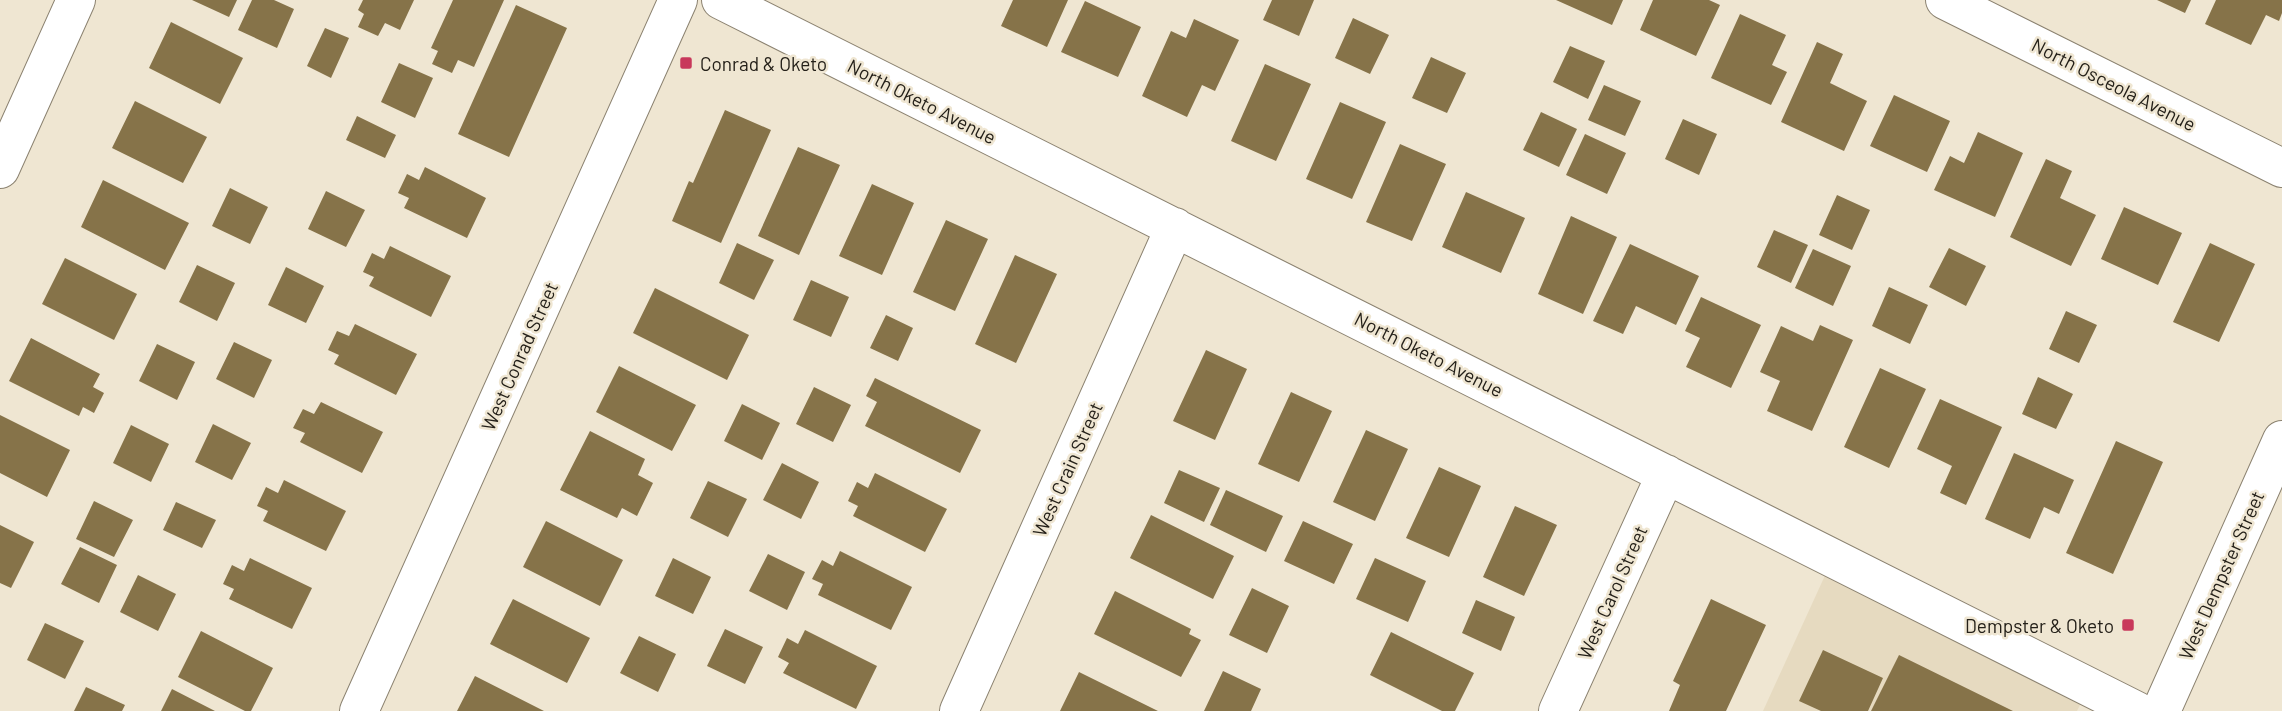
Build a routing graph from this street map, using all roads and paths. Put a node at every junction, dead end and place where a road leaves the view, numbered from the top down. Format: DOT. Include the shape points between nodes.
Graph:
graph roads {
  1 [pos="76,0"];
  2 [pos="678,0"];
  3 [pos="721,0"];
  4 [pos="1945,0"];
  5 [pos="2282,168"];
  6 [pos="0,169"];
  7 [pos="1175,227"];
  8 [pos="2280,451"];
  9 [pos="1666,474"];
  10 [pos="359,711"];
  11 [pos="959,711"];
  12 [pos="1558,711"];
  13 [pos="2137,711"];
  14 [pos="2161,711"];
  1 -- 6 [label="street"];
  2 -- 10 [label="street, West Conrad Street"];
  3 -- 7 [label="street, North Oketo Avenue"];
  4 -- 5 [label="street, North Osceola Avenue"];
  7 -- 9 [label="street, North Oketo Avenue"];
  7 -- 11 [label="street, West Crain Street"];
  8 -- 14 [label="street, West Dempster Street"];
  9 -- 12 [label="street, West Carol Street"];
  9 -- 13 [label="street, North Oketo Avenue"];
}
